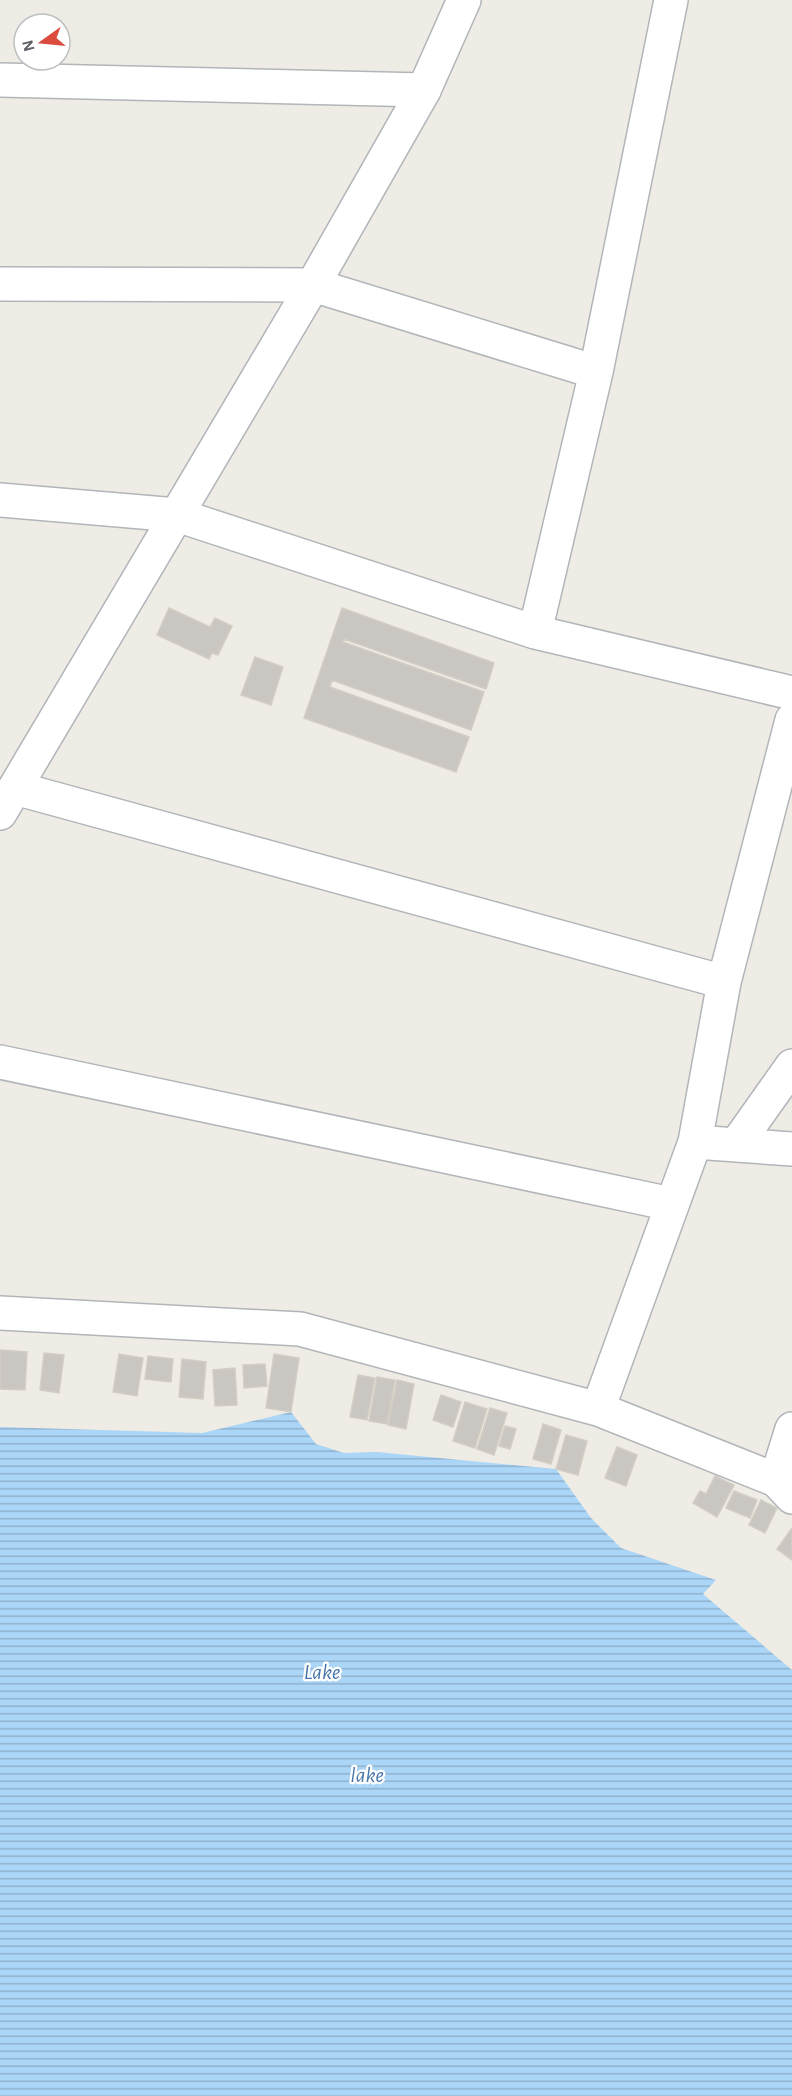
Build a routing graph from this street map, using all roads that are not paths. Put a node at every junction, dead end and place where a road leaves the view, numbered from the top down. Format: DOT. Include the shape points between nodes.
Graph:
graph roads {
  1 [pos="464,0"];
  2 [pos="671,0"];
  3 [pos="0,80"];
  4 [pos="424,90"];
  5 [pos="0,284"];
  6 [pos="313,285"];
  7 [pos="596,372"];
  8 [pos="0,500"];
  9 [pos="177,515"];
  10 [pos="535,632"];
  11 [pos="792,693"];
  12 [pos="792,720"];
  13 [pos="8,800"];
  14 [pos="724,982"];
  15 [pos="0,1062"];
  16 [pos="792,1066"];
  17 [pos="695,1142"];
  18 [pos="736,1145"];
  19 [pos="792,1149"];
  20 [pos="671,1204"];
  21 [pos="0,1313"];
  22 [pos="598,1409"];
  23 [pos="792,1428"];
  24 [pos="784,1489"];
  1 -- 4 [label="street"];
  2 -- 7 [label="street"];
  3 -- 4 [label="street"];
  4 -- 6 [label="street"];
  5 -- 6 [label="street"];
  6 -- 7 [label="street"];
  6 -- 9 [label="street"];
  7 -- 10 [label="street"];
  8 -- 9 [label="street"];
  9 -- 10 [label="street"];
  9 -- 13 [label="street"];
  10 -- 11 [label="street"];
  12 -- 14 [label="street"];
  13 -- 14 [label="street"];
  14 -- 17 [label="street"];
  15 -- 20 [label="street"];
  16 -- 18 [label="street"];
  17 -- 18 [label="street"];
  17 -- 20 [label="street"];
  18 -- 19 [label="street"];
  20 -- 22 [label="street"];
  21 -- 22 [label="street" via="300,1329"];
  22 -- 24 [label="street"];
  23 -- 24 [label="street"];
}
